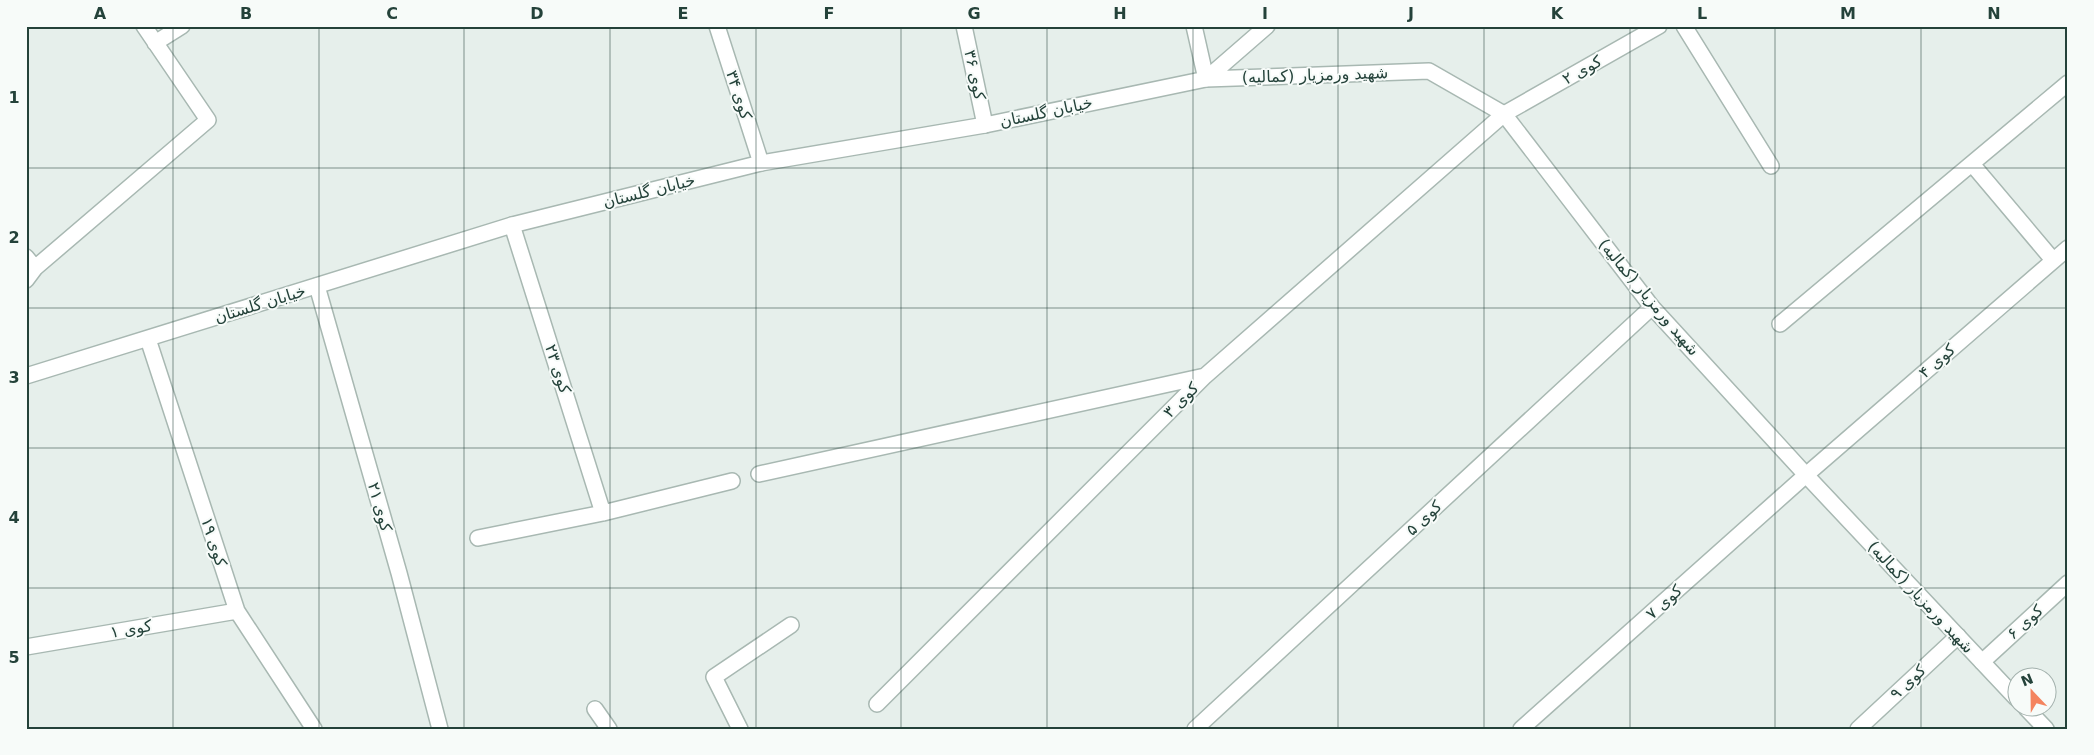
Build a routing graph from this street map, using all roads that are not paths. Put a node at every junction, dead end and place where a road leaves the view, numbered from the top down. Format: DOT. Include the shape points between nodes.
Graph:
graph roads {
  1 [pos="144,26"];
  2 [pos="182,26"];
  3 [pos="717,26"];
  4 [pos="964,26"];
  5 [pos="1194,26"];
  6 [pos="1267,26"];
  7 [pos="1660,26"];
  8 [pos="1684,26"];
  9 [pos="155,43"];
  10 [pos="1206,80"];
  11 [pos="2068,83"];
  12 [pos="1504,114"];
  13 [pos="985,125"];
  14 [pos="761,163"];
  15 [pos="1972,164"];
  16 [pos="1772,166"];
  17 [pos="512,226"];
  18 [pos="2068,248"];
  19 [pos="2053,260"];
  20 [pos="29,268"];
  21 [pos="317,286"];
  22 [pos="1652,307"];
  23 [pos="1780,324"];
  24 [pos="148,339"];
  25 [pos="26,376"];
  26 [pos="1205,376"];
  27 [pos="759,474"];
  28 [pos="1806,475"];
  29 [pos="732,481"];
  30 [pos="604,513"];
  31 [pos="478,538"];
  32 [pos="2068,583"];
  33 [pos="237,611"];
  34 [pos="791,625"];
  35 [pos="1958,636"];
  36 [pos="26,647"];
  37 [pos="1982,662"];
  38 [pos="2006,687"];
  39 [pos="877,704"];
  40 [pos="596,709"];
  41 [pos="2036,718"];
  42 [pos="314,729"];
  43 [pos="440,729"];
  44 [pos="609,729"];
  45 [pos="740,729"];
  46 [pos="1195,729"];
  47 [pos="1521,729"];
  48 [pos="1858,729"];
  49 [pos="2046,729"];
  1 -- 9 [label="street"];
  2 -- 9 [label="street"];
  3 -- 14 [label="street, کوی ۳۴"];
  4 -- 13 [label="street, کوی ۳۶"];
  5 -- 10 [label="street"];
  6 -- 10 [label="street"];
  7 -- 12 [label="street, کوی ۲"];
  8 -- 16 [label="street"];
  9 -- 20 [label="street" via="208,120"];
  10 -- 12 [label="street, شهید ورمزیار (کمالیه)" via="1429,71"];
  10 -- 13 [label="street, خیابان گلستان"];
  11 -- 15 [label="street"];
  12 -- 22 [label="street, شهید ورمزیار (کمالیه)"];
  12 -- 26 [label="street, کوی ۳"];
  13 -- 14 [label="street, خیابان گلستان"];
  14 -- 17 [label="street, خیابان گلستان"];
  15 -- 19 [label="street"];
  15 -- 23 [label="street"];
  17 -- 21 [label="street, خیابان گلستان"];
  17 -- 30 [label="street, کوی ۲۳"];
  18 -- 19 [label="street, کوی ۴"];
  19 -- 28 [label="street, کوی ۴"];
  21 -- 24 [label="street, خیابان گلستان"];
  21 -- 43 [label="street, کوی ۲۱"];
  22 -- 28 [label="street, شهید ورمزیار (کمالیه)"];
  22 -- 46 [label="street, کوی ۵"];
  24 -- 25 [label="street, خیابان گلستان"];
  24 -- 33 [label="street, کوی ۱۹"];
  26 -- 27 [label="street"];
  26 -- 39 [label="street, کوی ۳"];
  28 -- 35 [label="street, شهید ورمزیار (کمالیه)"];
  28 -- 47 [label="street, کوی ۷"];
  29 -- 30 [label="street"];
  30 -- 31 [label="street"];
  32 -- 37 [label="street, کوی ۶"];
  33 -- 36 [label="street, کوی ۱"];
  33 -- 42 [label="street, کوی ۱۹"];
  34 -- 45 [label="street" via="714,676"];
  35 -- 37 [label="street, شهید ورمزیار (کمالیه)"];
  35 -- 48 [label="street, کوی ۹"];
  37 -- 38 [label="street, شهید ورمزیار (کمالیه)"];
  40 -- 44 [label="street"];
  41 -- 49 [label="street"];
}
